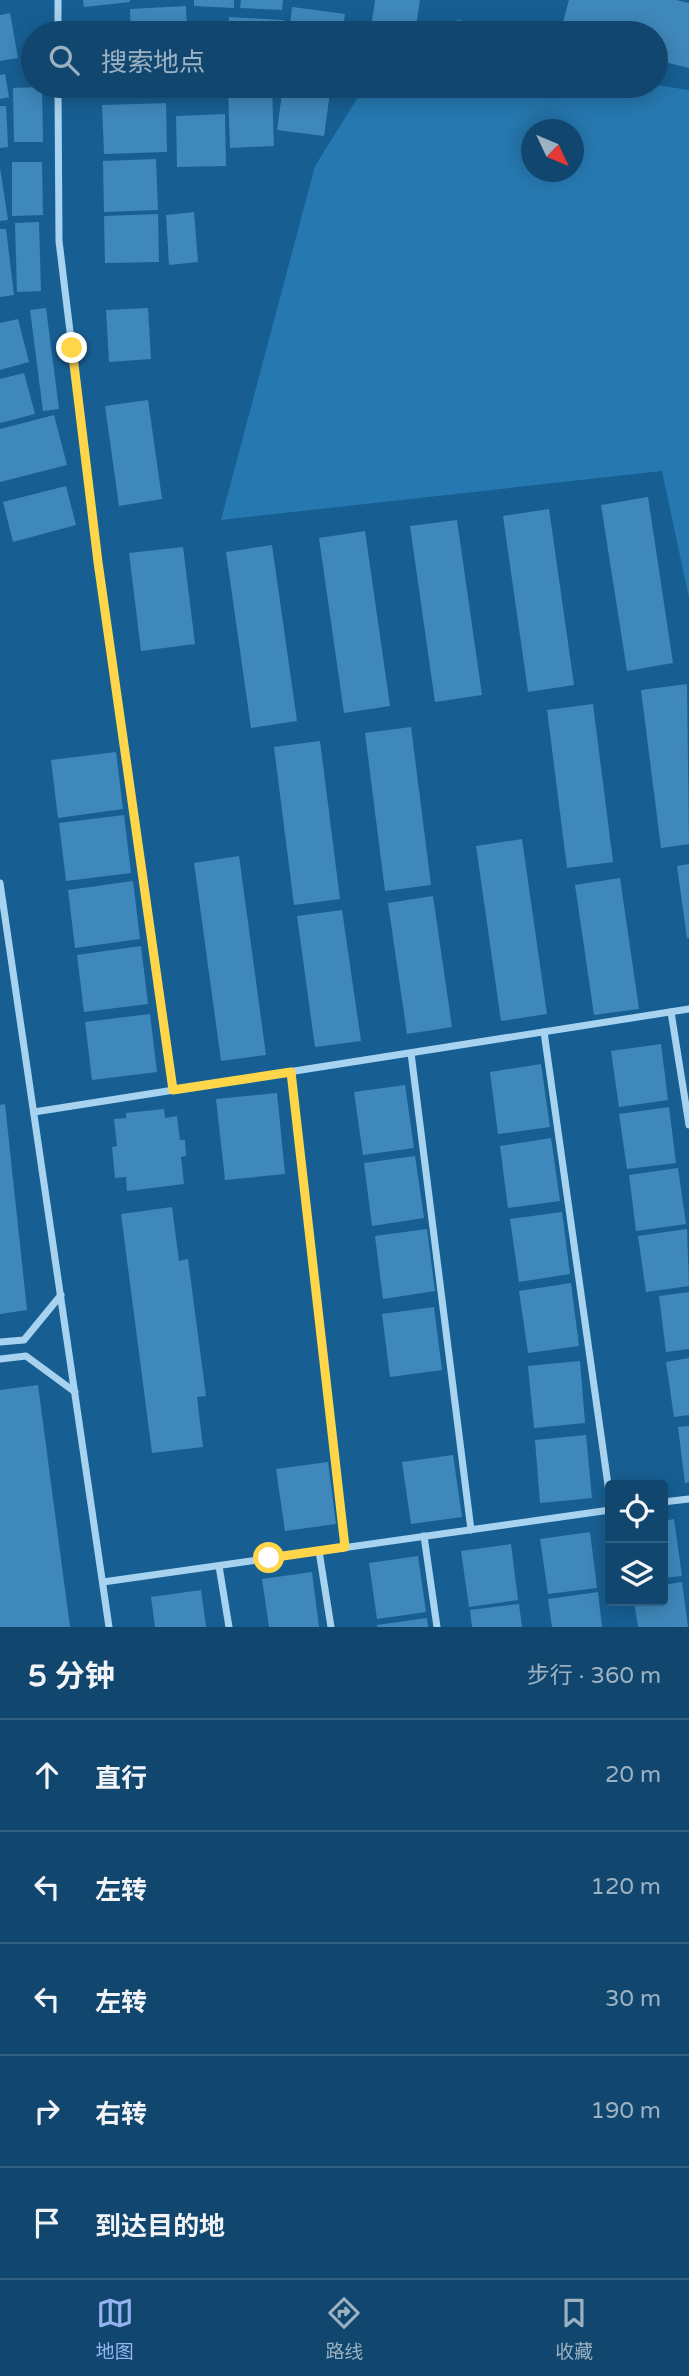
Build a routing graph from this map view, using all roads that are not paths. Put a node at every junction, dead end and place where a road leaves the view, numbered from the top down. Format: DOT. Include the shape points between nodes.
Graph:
graph roads {
  1 [pos="58,0"];
  2 [pos="58,21"];
  3 [pos="58,98"];
  4 [pos="0,883"];
  5 [pos="689,1010"];
  6 [pos="671,1012"];
  7 [pos="544,1032"];
  8 [pos="411,1053"];
  9 [pos="291,1072"];
  10 [pos="173,1090"];
  11 [pos="34,1112"];
  12 [pos="689,1125"];
  13 [pos="61,1295"];
  14 [pos="0,1342"];
  15 [pos="0,1359"];
  16 [pos="75,1392"];
  17 [pos="607,1480"];
  18 [pos="689,1499"];
  19 [pos="668,1501"];
  20 [pos="605,1511"];
  21 [pos="471,1530"];
  22 [pos="424,1536"];
  23 [pos="345,1547"];
  24 [pos="319,1551"];
  25 [pos="219,1566"];
  26 [pos="103,1582"];
  27 [pos="109,1627"];
  28 [pos="229,1627"];
  29 [pos="331,1627"];
  30 [pos="437,1627"];
  1 -- 2 [label="street"];
  3 -- 10 [label="street" via="59,241 98,562"];
  4 -- 11 [label="street"];
  5 -- 6 [label="street"];
  6 -- 7 [label="street"];
  6 -- 12 [label="street"];
  7 -- 8 [label="street"];
  7 -- 17 [label="street"];
  8 -- 9 [label="street"];
  8 -- 21 [label="street"];
  9 -- 10 [label="street"];
  9 -- 23 [label="street"];
  10 -- 11 [label="street"];
  11 -- 13 [label="street"];
  13 -- 14 [label="street" via="24,1340"];
  13 -- 16 [label="street"];
  15 -- 16 [label="street" via="26,1356"];
  16 -- 26 [label="street"];
  18 -- 19 [label="street"];
  20 -- 21 [label="street"];
  21 -- 22 [label="street"];
  22 -- 23 [label="street"];
  22 -- 30 [label="street"];
  23 -- 24 [label="street"];
  24 -- 25 [label="street"];
  24 -- 29 [label="street"];
  25 -- 26 [label="street"];
  25 -- 28 [label="street"];
  26 -- 27 [label="street"];
}
